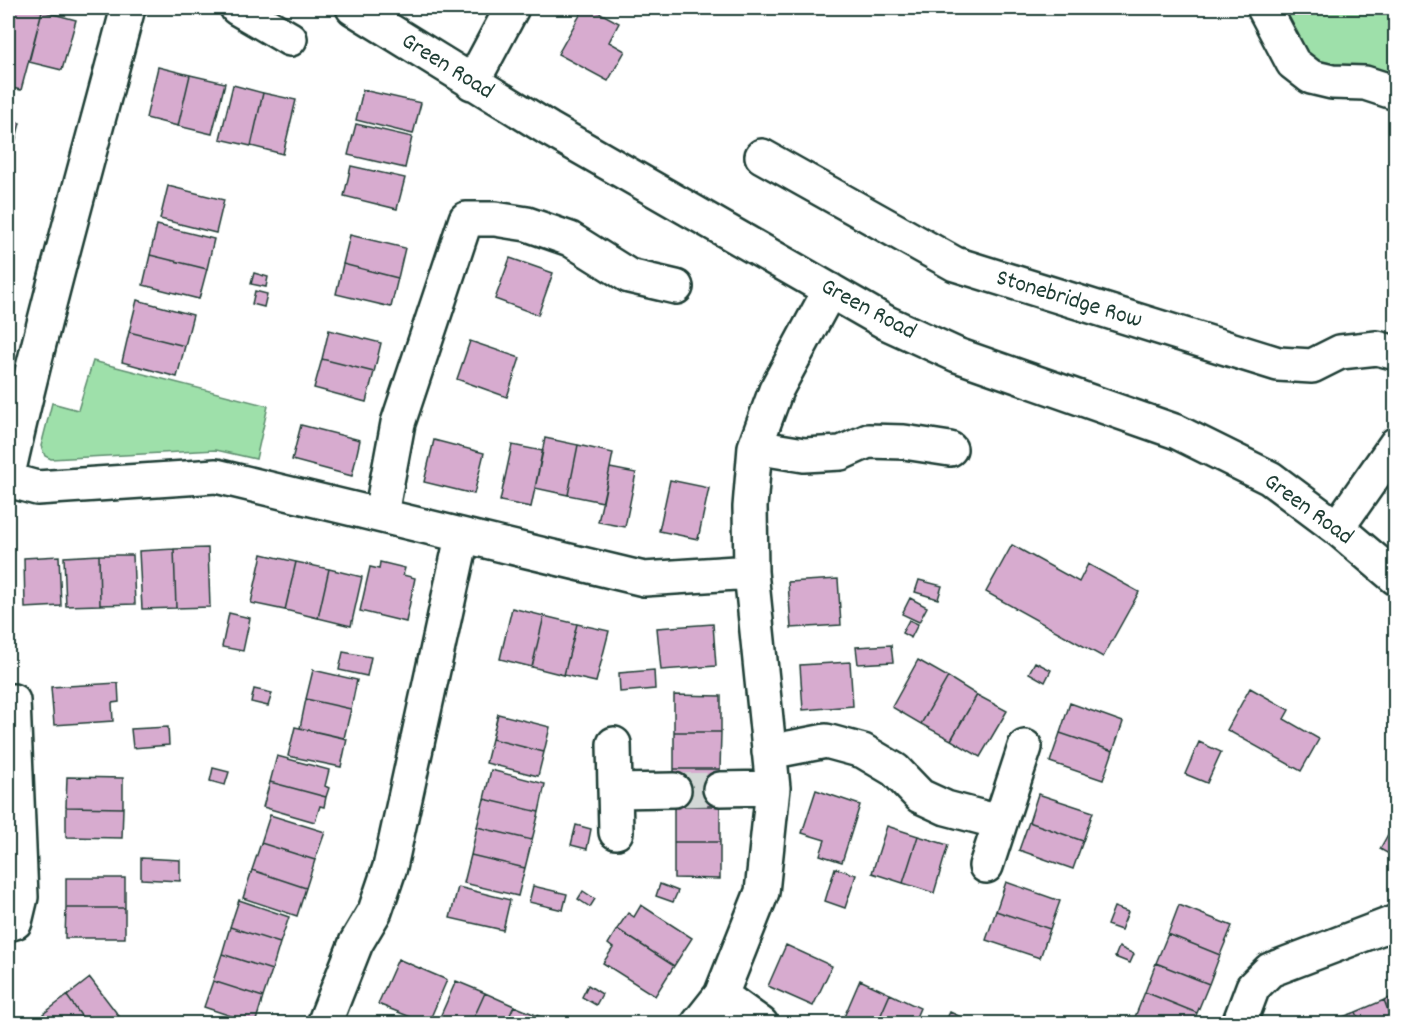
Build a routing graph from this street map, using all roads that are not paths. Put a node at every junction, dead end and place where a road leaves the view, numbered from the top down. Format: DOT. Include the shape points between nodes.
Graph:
graph roads {
  1 [pos="128,8"];
  2 [pos="237,8"];
  3 [pos="353,8"];
  4 [pos="512,8"];
  5 [pos="1264,8"];
  6 [pos="290,39"];
  7 [pos="472,83"];
  8 [pos="1395,93"];
  9 [pos="762,156"];
  10 [pos="676,286"];
  11 [pos="830,290"];
  12 [pos="1395,353"];
  13 [pos="1395,444"];
  14 [pos="755,447"];
  15 [pos="950,449"];
  16 [pos="8,474"];
  17 [pos="8,480"];
  18 [pos="381,514"];
  19 [pos="1337,528"];
  20 [pos="462,537"];
  21 [pos="751,572"];
  22 [pos="1395,578"];
  23 [pos="13,701"];
  24 [pos="614,744"];
  25 [pos="1025,747"];
  26 [pos="769,752"];
  27 [pos="773,788"];
  28 [pos="720,789"];
  29 [pos="674,790"];
  30 [pos="615,791"];
  31 [pos="999,822"];
  32 [pos="616,832"];
  33 [pos="986,866"];
  34 [pos="1395,922"];
  35 [pos="8,924"];
  36 [pos="721,995"];
  37 [pos="324,1023"];
  38 [pos="698,1023"];
  39 [pos="761,1023"];
  40 [pos="1239,1023"];
  1 -- 16 [label="street" via="38,338"];
  2 -- 6 [label="street"];
  3 -- 7 [label="street, Green Road"];
  4 -- 7 [label="street"];
  5 -- 8 [label="street" via="1293,63 1311,76"];
  7 -- 11 [label="street, Green Road"];
  9 -- 12 [label="street, Stonebridge Row" via="955,264 1014,284 1278,364 1312,366 1340,352 1377,348"];
  10 -- 18 [label="street" via="628,276 570,239 527,224 466,219 398,423"];
  11 -- 14 [label="street" via="776,390"];
  11 -- 19 [label="street, Green Road" via="887,323 957,355 1177,432 1270,478"];
  13 -- 19 [label="street"];
  14 -- 15 [label="street" via="804,455 841,453 868,441"];
  14 -- 21 [label="street" via="750,507"];
  17 -- 18 [label="street" via="37,488 216,476"];
  18 -- 20 [label="street"];
  19 -- 22 [label="street, Green Road"];
  20 -- 21 [label="street" via="644,579"];
  20 -- 37 [label="street" via="390,867 375,911 356,943"];
  21 -- 26 [label="street"];
  23 -- 35 [label="street" via="21,897 15,922"];
  24 -- 30 [label="street"];
  25 -- 31 [label="street"];
  26 -- 27 [label="street"];
  26 -- 31 [label="street" via="826,741 863,751 895,770 920,796 946,808"];
  27 -- 28 [label="street"];
  27 -- 36 [label="street" via="762,892"];
  29 -- 30 [label="street"];
  30 -- 32 [label="street"];
  31 -- 33 [label="street"];
  34 -- 40 [label="street" via="1270,970 1253,987"];
  36 -- 38 [label="street"];
  36 -- 39 [label="street"];
}
